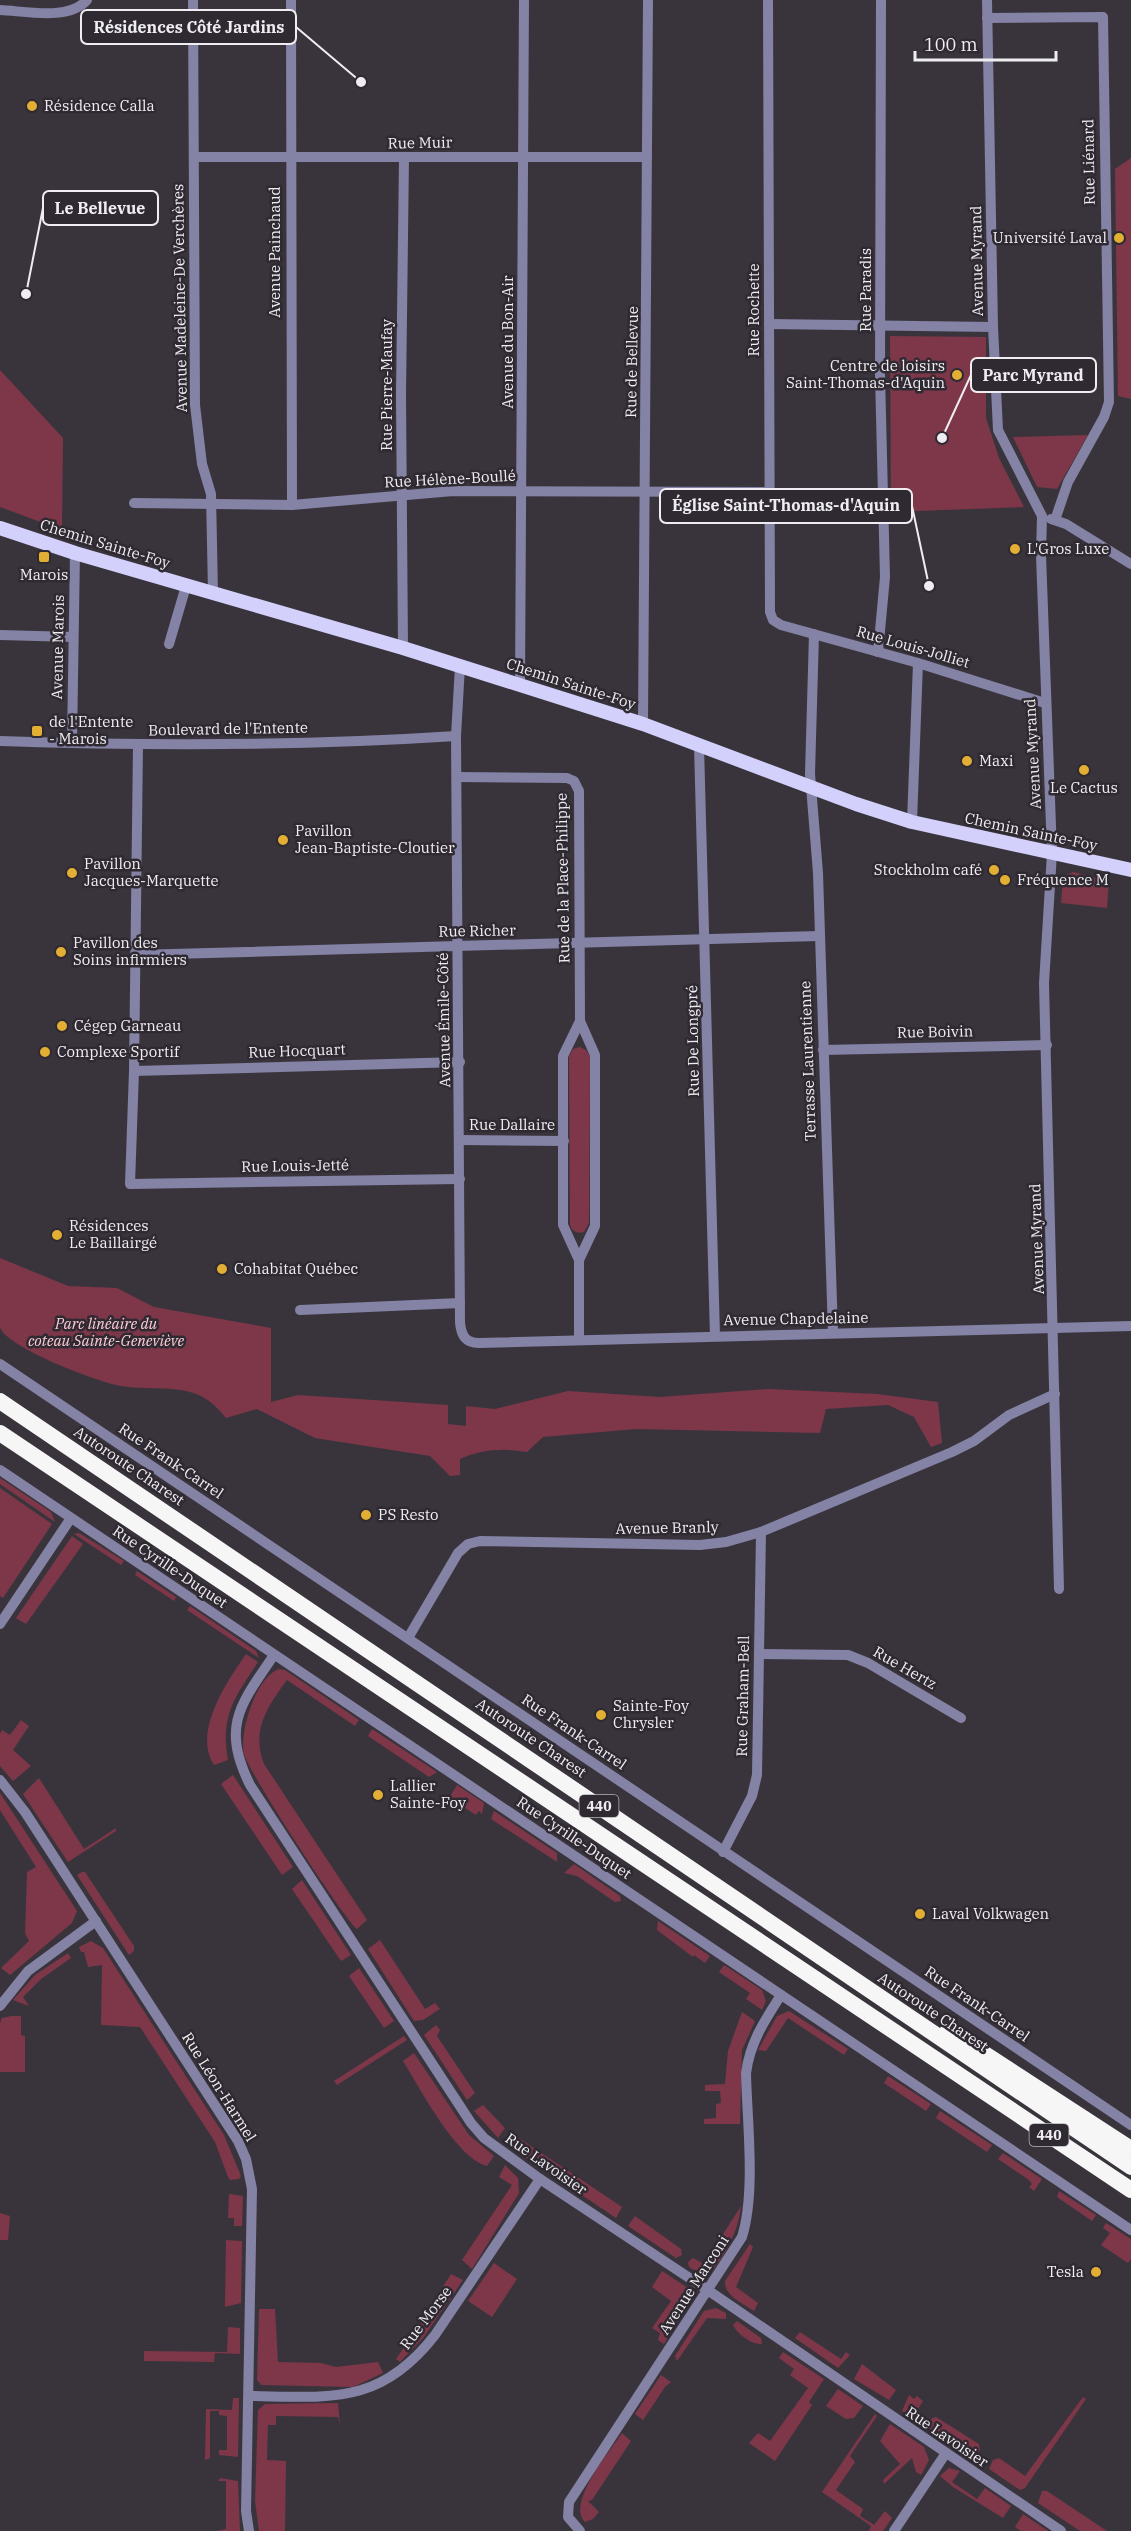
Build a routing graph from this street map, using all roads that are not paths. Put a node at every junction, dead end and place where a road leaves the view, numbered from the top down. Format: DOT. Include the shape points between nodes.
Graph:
graph roads {
  1 [pos="87,0"];
  2 [pos="193,0"];
  3 [pos="291,0"];
  4 [pos="524,0"];
  5 [pos="648,0"];
  6 [pos="768,0"];
  7 [pos="881,0"];
  8 [pos="987,0"];
  9 [pos="0,10"];
  10 [pos="987,18"];
  11 [pos="524,156"];
  12 [pos="194,157"];
  13 [pos="647,157"];
  14 [pos="290,158"];
  15 [pos="404,158"];
  16 [pos="769,324"];
  17 [pos="993,327"];
  18 [pos="880,328"];
  19 [pos="523,490"];
  20 [pos="768,492"];
  21 [pos="644,493"];
  22 [pos="401,496"];
  23 [pos="134,503"];
  24 [pos="292,504"];
  25 [pos="212,505"];
  26 [pos="1042,516"];
  27 [pos="1055,520"];
  28 [pos="0,528"];
  29 [pos="75,553"];
  30 [pos="1131,564"];
  31 [pos="186,586"];
  32 [pos="213,593"];
  33 [pos="773,620"];
  34 [pos="814,634"];
  35 [pos="0,635"];
  36 [pos="73,637"];
  37 [pos="170,644"];
  38 [pos="403,648"];
  39 [pos="879,652"];
  40 [pos="918,663"];
  41 [pos="460,666"];
  42 [pos="520,685"];
  43 [pos="1045,703"];
  44 [pos="644,724"];
  45 [pos="456,736"];
  46 [pos="0,741"];
  47 [pos="72,742"];
  48 [pos="138,746"];
  49 [pos="699,746"];
  50 [pos="457,777"];
  51 [pos="811,787"];
  52 [pos="912,822"];
  53 [pos="1052,853"];
  54 [pos="1131,870"];
  55 [pos="819,936"];
  56 [pos="705,940"];
  57 [pos="580,944"];
  58 [pos="458,946"];
  59 [pos="135,955"];
  60 [pos="580,1021"];
  61 [pos="1047,1045"];
  62 [pos="823,1050"];
  63 [pos="460,1062"];
  64 [pos="134,1071"];
  65 [pos="460,1140"];
  66 [pos="564,1141"];
  67 [pos="460,1179"];
  68 [pos="579,1260"];
  69 [pos="460,1303"];
  70 [pos="300,1310"];
  71 [pos="1131,1326"];
  72 [pos="1054,1329"];
  73 [pos="833,1333"];
  74 [pos="715,1336"];
  75 [pos="463,1337"];
  76 [pos="579,1340"];
  77 [pos="0,1364"];
  78 [pos="1055,1395"];
  79 [pos="0,1401"];
  80 [pos="0,1433"];
  81 [pos="0,1470"];
  82 [pos="70,1518"];
  83 [pos="760,1532"];
  84 [pos="1059,1589"];
  85 [pos="0,1624"];
  86 [pos="408,1638"];
  87 [pos="759,1654"];
  88 [pos="274,1655"];
  89 [pos="961,1718"];
  90 [pos="0,1780"];
  91 [pos="723,1852"];
  92 [pos="96,1921"];
  93 [pos="815,1954"];
  94 [pos="781,1995"];
  95 [pos="0,2006"];
  96 [pos="965,2082"];
  97 [pos="1131,2125"];
  98 [pos="1131,2149"];
  99 [pos="1131,2167"];
  100 [pos="540,2180"];
  101 [pos="1131,2190"];
  102 [pos="1131,2202"];
  103 [pos="1131,2230"];
  104 [pos="709,2291"];
  105 [pos="249,2396"];
  106 [pos="946,2453"];
  107 [pos="249,2531"];
  108 [pos="580,2531"];
  109 [pos="894,2531"];
  110 [pos="1061,2531"];
  1 -- 9 [label="street" via="68,12"];
  2 -- 12 [label="street, Avenue Madeleine-De Verchères"];
  3 -- 14 [label="street, Avenue Painchaud"];
  4 -- 11 [label="street, Avenue du Bon-Air"];
  5 -- 13 [label="street, Rue de Bellevue"];
  6 -- 16 [label="street, Rue Rochette"];
  7 -- 18 [label="street, Rue Paradis"];
  8 -- 10 [label="street, Avenue Myrand"];
  10 -- 17 [label="street, Avenue Myrand"];
  10 -- 27 [label="street, Rue Liénard" via="1103,17 1109,402 1068,482"];
  11 -- 13 [label="street, Rue Muir"];
  11 -- 15 [label="street, Rue Muir"];
  11 -- 19 [label="street, Avenue du Bon-Air"];
  12 -- 14 [label="street, Rue Muir"];
  12 -- 25 [label="street, Avenue Madeleine-De Verchères" via="195,405"];
  13 -- 21 [label="street, Rue de Bellevue"];
  14 -- 15 [label="street, Rue Muir"];
  14 -- 24 [label="street, Avenue Painchaud"];
  15 -- 22 [label="street, Rue Pierre-Maufay"];
  16 -- 18 [label="street"];
  16 -- 20 [label="street, Rue Rochette"];
  17 -- 18 [label="street"];
  17 -- 26 [label="street, Avenue Myrand" via="998,430"];
  18 -- 39 [label="street, Rue Paradis" via="885,577"];
  19 -- 21 [label="street, Rue Hélène-Boullé"];
  19 -- 22 [label="street, Rue Hélène-Boullé"];
  19 -- 42 [label="street, Avenue du Bon-Air"];
  20 -- 21 [label="street, Rue Hélène-Boullé"];
  20 -- 33 [label="street, Rue Rochette"];
  21 -- 44 [label="street, Rue de Bellevue"];
  22 -- 24 [label="street, Rue Hélène-Boullé"];
  22 -- 38 [label="street, Rue Pierre-Maufay"];
  23 -- 25 [label="street, Rue Hélène-Boullé"];
  24 -- 25 [label="street, Rue Hélène-Boullé"];
  25 -- 32 [label="street, Avenue Madeleine-De Verchères"];
  26 -- 27 [label="street"];
  26 -- 43 [label="street, Avenue Myrand"];
  27 -- 30 [label="street"];
  28 -- 29 [label="main road, Chemin Sainte-Foy"];
  29 -- 31 [label="main road, Chemin Sainte-Foy"];
  29 -- 36 [label="street, Avenue Marois"];
  31 -- 32 [label="main road, Chemin Sainte-Foy"];
  31 -- 37 [label="street"];
  32 -- 38 [label="main road, Chemin Sainte-Foy"];
  33 -- 34 [label="street, Rue Louis-Jolliet"];
  34 -- 39 [label="street, Rue Louis-Jolliet"];
  34 -- 51 [label="street"];
  35 -- 36 [label="street"];
  36 -- 47 [label="street, Avenue Marois"];
  38 -- 41 [label="main road, Chemin Sainte-Foy"];
  39 -- 40 [label="street, Rue Louis-Jolliet"];
  40 -- 43 [label="street, Rue Louis-Jolliet"];
  40 -- 52 [label="street"];
  41 -- 42 [label="main road, Chemin Sainte-Foy"];
  41 -- 45 [label="street, Avenue Émile-Côté"];
  42 -- 44 [label="main road, Chemin Sainte-Foy"];
  43 -- 53 [label="street, Avenue Myrand"];
  44 -- 49 [label="main road, Chemin Sainte-Foy"];
  45 -- 48 [label="street, Boulevard de l'Entente" via="276,745"];
  45 -- 50 [label="street, Avenue Émile-Côté"];
  46 -- 47 [label="street, Boulevard de l'Entente"];
  47 -- 48 [label="street, Boulevard de l'Entente"];
  48 -- 59 [label="street"];
  49 -- 51 [label="main road, Chemin Sainte-Foy"];
  49 -- 56 [label="street, Rue De Longpré"];
  50 -- 57 [label="street, Rue de la Place-Philippe" via="567,778 577,785"];
  50 -- 58 [label="street, Avenue Émile-Côté"];
  51 -- 52 [label="main road, Chemin Sainte-Foy"];
  51 -- 55 [label="street, Terrasse Laurentienne"];
  52 -- 53 [label="main road, Chemin Sainte-Foy"];
  53 -- 54 [label="main road, Chemin Sainte-Foy"];
  53 -- 61 [label="street, Avenue Myrand" via="1044,983"];
  55 -- 56 [label="street, Rue Richer"];
  55 -- 62 [label="street, Terrasse Laurentienne"];
  56 -- 57 [label="street, Rue Richer"];
  56 -- 74 [label="street, Rue De Longpré"];
  57 -- 58 [label="street, Rue Richer"];
  57 -- 60 [label="street, Rue de la Place-Philippe"];
  58 -- 59 [label="street, Rue Richer"];
  58 -- 63 [label="street, Avenue Émile-Côté"];
  59 -- 64 [label="street"];
  60 -- 66 [label="street, Rue de la Place-Philippe" via="563,1056"];
  60 -- 68 [label="street, Rue de la Place-Philippe" via="595,1055 595,1226"];
  61 -- 62 [label="street, Rue Boivin"];
  61 -- 72 [label="street, Avenue Myrand"];
  62 -- 73 [label="street, Terrasse Laurentienne"];
  63 -- 64 [label="street, Rue Hocquart"];
  63 -- 65 [label="street, Avenue Émile-Côté"];
  64 -- 67 [label="street, Rue Louis-Jetté" via="130,1184"];
  65 -- 66 [label="street, Rue Dallaire"];
  65 -- 67 [label="street, Avenue Émile-Côté"];
  66 -- 68 [label="street, Rue de la Place-Philippe" via="563,1225"];
  67 -- 69 [label="street, Avenue Émile-Côté"];
  68 -- 76 [label="street, Rue de la Place-Philippe"];
  69 -- 70 [label="street"];
  69 -- 75 [label="street, Avenue Émile-Côté"];
  71 -- 72 [label="street, Avenue Chapdelaine"];
  72 -- 73 [label="street, Avenue Chapdelaine"];
  72 -- 78 [label="street, Avenue Myrand"];
  73 -- 74 [label="street, Avenue Chapdelaine"];
  74 -- 76 [label="street, Avenue Chapdelaine"];
  75 -- 76 [label="street, Avenue Chapdelaine" via="479,1343"];
  77 -- 86 [label="street, Rue Frank-Carrel"];
  78 -- 83 [label="street, Avenue Branly" via="1009,1415 952,1452"];
  78 -- 84 [label="street, Avenue Myrand"];
  79 -- 93 [label="highway, Autoroute Charest / 440"];
  80 -- 96 [label="highway, 440"];
  81 -- 82 [label="street, Rue Cyrille-Duquet"];
  82 -- 85 [label="street"];
  82 -- 88 [label="street, Rue Cyrille-Duquet"];
  83 -- 86 [label="street, Avenue Branly" via="700,1545 473,1542 458,1552"];
  83 -- 87 [label="street, Rue Graham-Bell"];
  86 -- 91 [label="street, Rue Frank-Carrel"];
  87 -- 89 [label="street, Rue Hertz" via="848,1655"];
  87 -- 91 [label="street, Rue Graham-Bell" via="757,1775 752,1796"];
  88 -- 94 [label="street, Rue Cyrille-Duquet"];
  88 -- 100 [label="street, Rue Lavoisier" via="248,1693 236,1722 236,1751 250,1785 471,2123 484,2138"];
  90 -- 92 [label="street, Rue Léon-Harmel" via="26,1812"];
  91 -- 97 [label="street, Rue Frank-Carrel"];
  92 -- 95 [label="street" via="28,1971"];
  92 -- 105 [label="street, Rue Léon-Harmel" via="246,2159 252,2189"];
  93 -- 98 [label="highway" via="924,2014"];
  93 -- 99 [label="highway, Autoroute Charest / 440"];
  94 -- 103 [label="street, Rue Cyrille-Duquet"];
  94 -- 104 [label="street, Avenue Marconi" via="748,2055 747,2220 742,2237"];
  96 -- 101 [label="highway, 440"];
  96 -- 102 [label="highway"];
  100 -- 104 [label="street, Rue Lavoisier"];
  100 -- 105 [label="street, Rue Morse" via="435,2335 402,2370 355,2394"];
  104 -- 106 [label="street, Rue Lavoisier"];
  104 -- 108 [label="street, Avenue Marconi" via="569,2502 568,2517"];
  105 -- 107 [label="street, Rue Léon-Harmel"];
  106 -- 109 [label="street"];
  106 -- 110 [label="street, Rue Lavoisier"];
}
